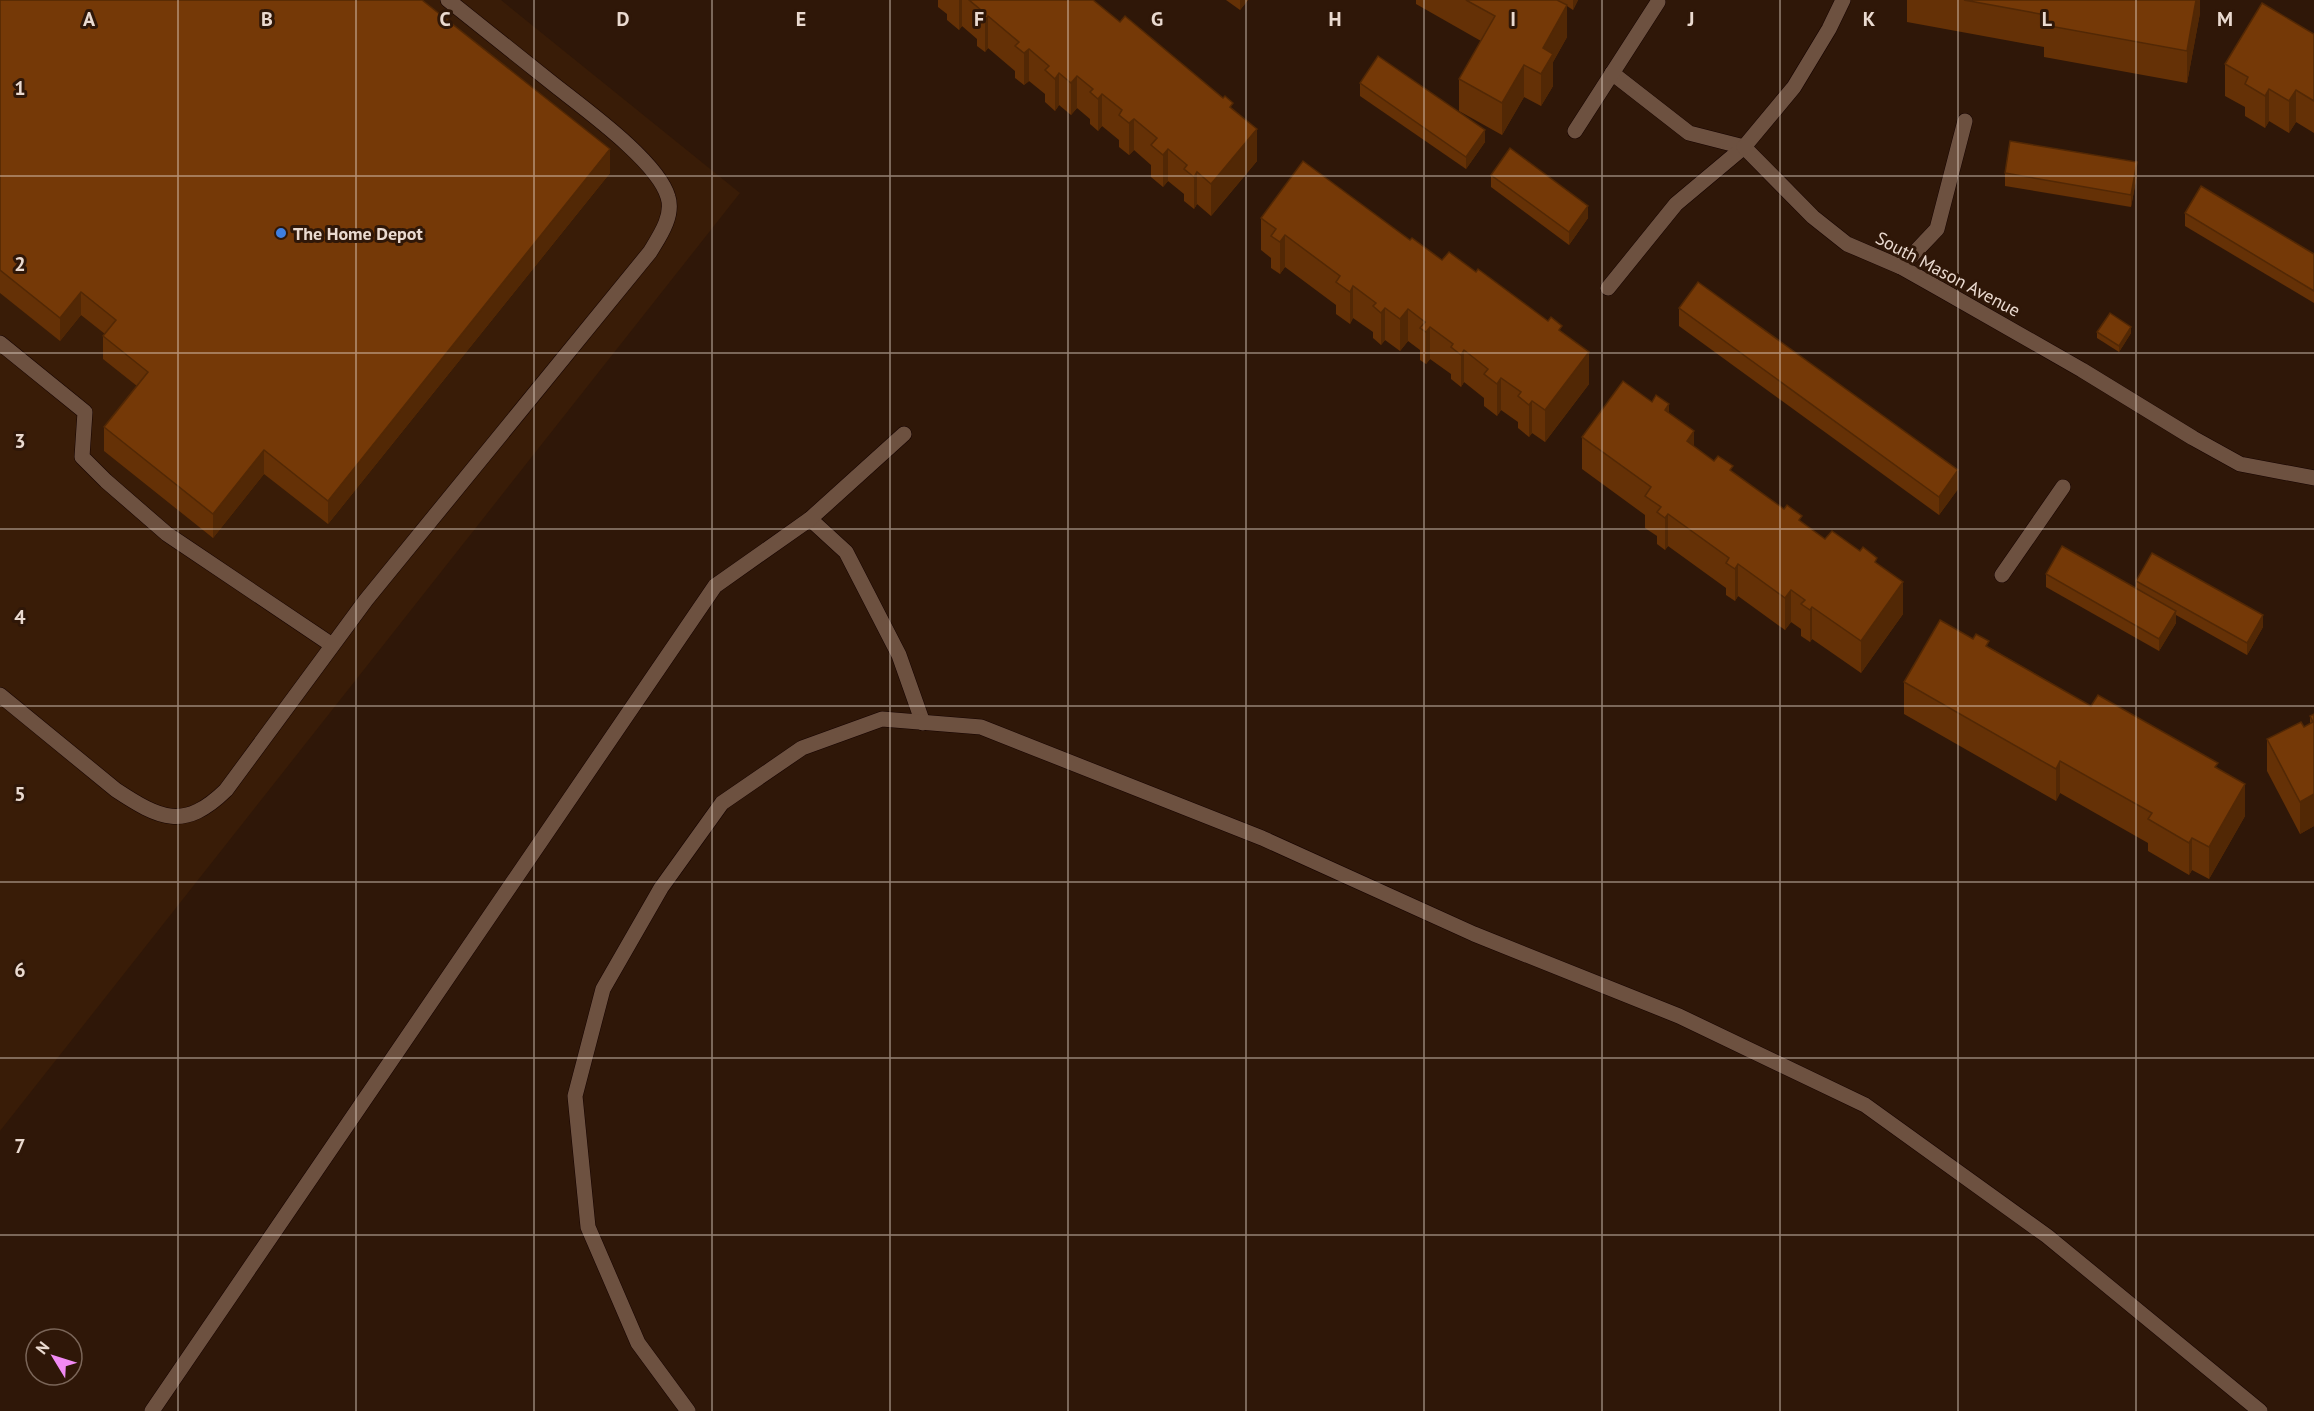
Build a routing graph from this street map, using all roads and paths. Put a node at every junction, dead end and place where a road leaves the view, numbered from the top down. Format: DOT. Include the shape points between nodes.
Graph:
graph roads {
  1 [pos="448,0"];
  2 [pos="1843,0"];
  3 [pos="1658,2"];
  4 [pos="1612,73"];
  5 [pos="1965,121"];
  6 [pos="1575,131"];
  7 [pos="1744,147"];
  8 [pos="1900,267"];
  9 [pos="1608,288"];
  10 [pos="0,344"];
  11 [pos="904,434"];
  12 [pos="2314,478"];
  13 [pos="2063,487"];
  14 [pos="810,519"];
  15 [pos="2002,575"];
  16 [pos="332,645"];
  17 [pos="0,695"];
  18 [pos="923,723"];
  19 [pos="152,1411"];
  20 [pos="687,1411"];
  21 [pos="2260,1411"];
  1 -- 16 [label="street" via="621,139 661,182 670,209 662,233 634,274"];
  2 -- 7 [label="street" via="1794,87"];
  3 -- 4 [label="street"];
  4 -- 6 [label="street"];
  4 -- 7 [label="street" via="1689,133"];
  5 -- 8 [label="street" via="1936,229"];
  7 -- 8 [label="street, South Mason Avenue" via="1847,244"];
  7 -- 9 [label="street" via="1676,204"];
  8 -- 12 [label="street, South Mason Avenue" via="2240,464"];
  10 -- 16 [label="street" via="85,412 82,457 106,481 167,534"];
  11 -- 14 [label="street"];
  13 -- 15 [label="street"];
  14 -- 18 [label="street" via="846,552 899,656"];
  14 -- 19 [label="street" via="715,586"];
  16 -- 17 [label="street" via="226,789 191,815 158,814 136,803"];
  18 -- 20 [label="street" via="882,719 802,748 722,802 661,888 603,989 575,1096 588,1227 638,1343"];
  18 -- 21 [label="street" via="981,728 1262,838 1474,934 1679,1016 1865,1105 2047,1236"];
}
